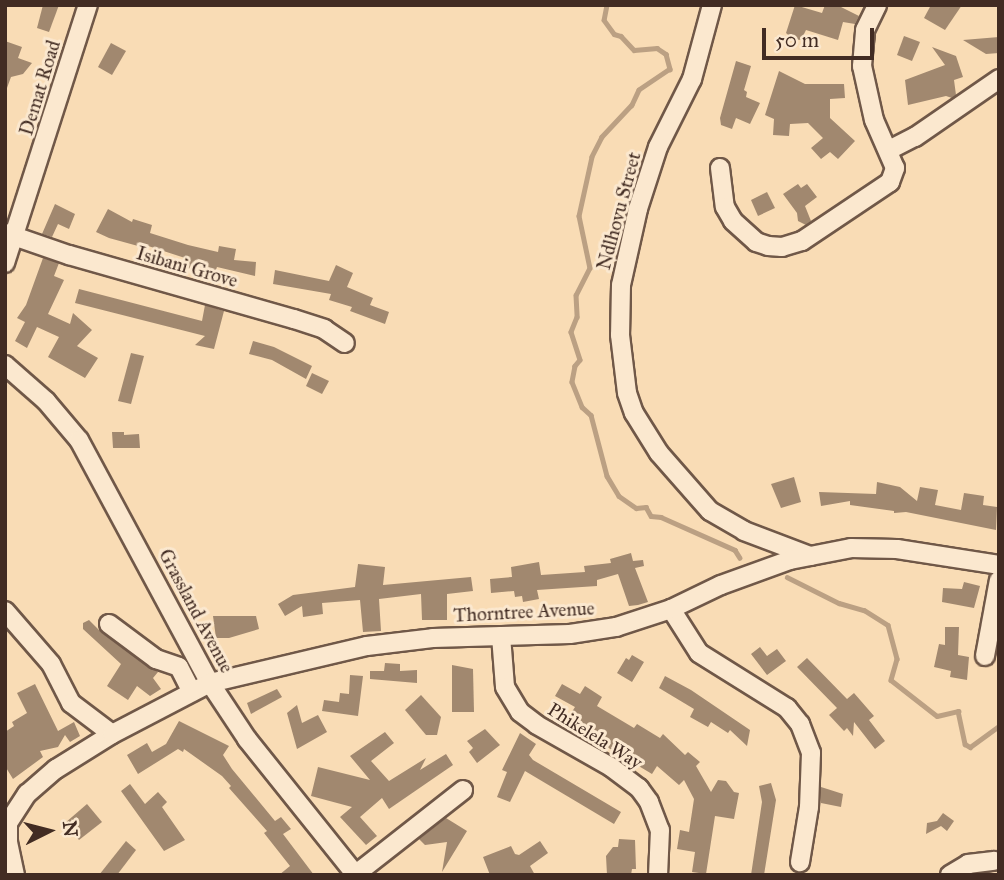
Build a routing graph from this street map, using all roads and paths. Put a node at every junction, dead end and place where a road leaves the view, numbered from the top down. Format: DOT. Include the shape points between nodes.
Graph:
graph roads {
  1 [pos="88,5"];
  2 [pos="712,5"];
  3 [pos="877,5"];
  4 [pos="999,79"];
  5 [pos="889,150"];
  6 [pos="720,168"];
  7 [pos="10,234"];
  8 [pos="5,263"];
  9 [pos="345,343"];
  10 [pos="5,365"];
  11 [pos="810,556"];
  12 [pos="999,565"];
  13 [pos="999,580"];
  14 [pos="671,609"];
  15 [pos="5,611"];
  16 [pos="109,624"];
  17 [pos="501,636"];
  18 [pos="985,656"];
  19 [pos="210,682"];
  20 [pos="192,692"];
  21 [pos="112,734"];
  22 [pos="463,790"];
  23 [pos="7,822"];
  24 [pos="994,861"];
  25 [pos="800,862"];
  26 [pos="15,875"];
  27 [pos="356,875"];
  28 [pos="658,875"];
  29 [pos="950,875"];
  1 -- 7 [label="street, Demat Road"];
  2 -- 11 [label="street, Ndlhovu Street" via="692,79 658,147 621,285 620,335 627,393 659,453 710,511 744,531"];
  3 -- 5 [label="street" via="865,30 862,66 874,120"];
  4 -- 5 [label="street"];
  5 -- 6 [label="street" via="895,168 890,183 802,241 782,247 756,242 733,221 725,206"];
  7 -- 8 [label="street, Demat Road"];
  7 -- 9 [label="street, Isibani Grove" via="294,319 324,329"];
  10 -- 19 [label="street, Grassland Avenue" via="46,401 79,440"];
  11 -- 12 [label="street, Thorntree Avenue" via="851,548 886,548"];
  11 -- 14 [label="street, Thorntree Avenue" via="732,581"];
  13 -- 18 [label="street"];
  14 -- 17 [label="street, Thorntree Avenue" via="616,627"];
  14 -- 25 [label="street" via="699,653 786,708 800,724 811,753"];
  15 -- 21 [label="street" via="51,664 71,703"];
  16 -- 20 [label="street" via="156,659 179,667"];
  17 -- 19 [label="street, Thorntree Avenue" via="367,646"];
  17 -- 28 [label="street, Phikelela Way" via="505,687 514,706 537,726 611,767 639,788 649,802 660,830"];
  19 -- 20 [label="street, Thorntree Avenue"];
  19 -- 27 [label="street, Grassland Avenue" via="247,739"];
  20 -- 21 [label="street, Thorntree Avenue"];
  21 -- 23 [label="street, Thorntree Avenue" via="38,784"];
  22 -- 27 [label="street"];
  23 -- 26 [label="street"];
  24 -- 29 [label="street" via="968,864"];
}
